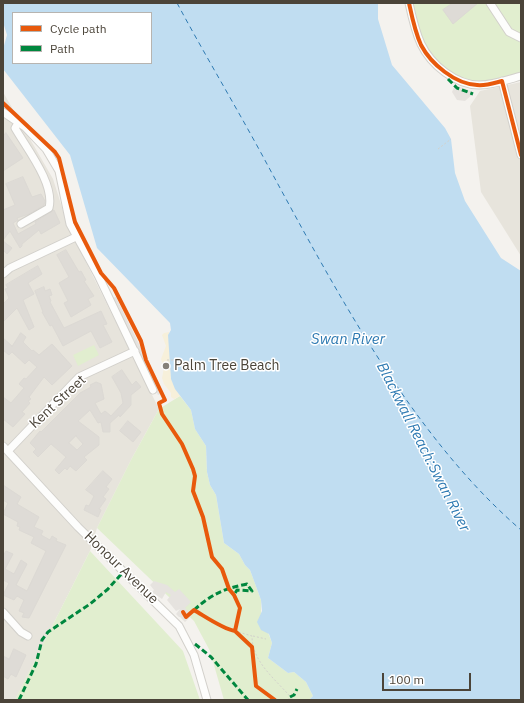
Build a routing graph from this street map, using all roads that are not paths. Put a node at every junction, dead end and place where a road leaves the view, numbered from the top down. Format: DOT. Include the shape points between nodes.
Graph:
graph roads {
  1 [pos="409,3"];
  2 [pos="490,3"];
  3 [pos="521,38"];
  4 [pos="521,76"];
  5 [pos="502,81"];
  6 [pos="3,112"];
  7 [pos="18,123"];
  8 [pos="521,155"];
  9 [pos="21,224"];
  10 [pos="78,236"];
  11 [pos="3,274"];
  12 [pos="135,352"];
  13 [pos="153,390"];
  14 [pos="6,449"];
  15 [pos="3,612"];
  16 [pos="28,636"];
  17 [pos="208,700"];
  1 -- 5 [label="street" via="421,44 438,67 468,84 484,85"];
  2 -- 3 [label="street" via="506,28"];
  4 -- 5 [label="street"];
  5 -- 8 [label="street"];
  6 -- 7 [label="street"];
  7 -- 9 [label="street" via="14,128 40,169 52,199 49,208"];
  7 -- 10 [label="street" via="46,149 59,171 70,224"];
  10 -- 11 [label="street" via="10,268"];
  10 -- 12 [label="street"];
  12 -- 13 [label="street"];
  12 -- 14 [label="street, Kent Street" via="79,377"];
  14 -- 17 [label="street, Honour Avenue" via="78,527 179,626 194,655"];
  15 -- 16 [label="street"];
}
